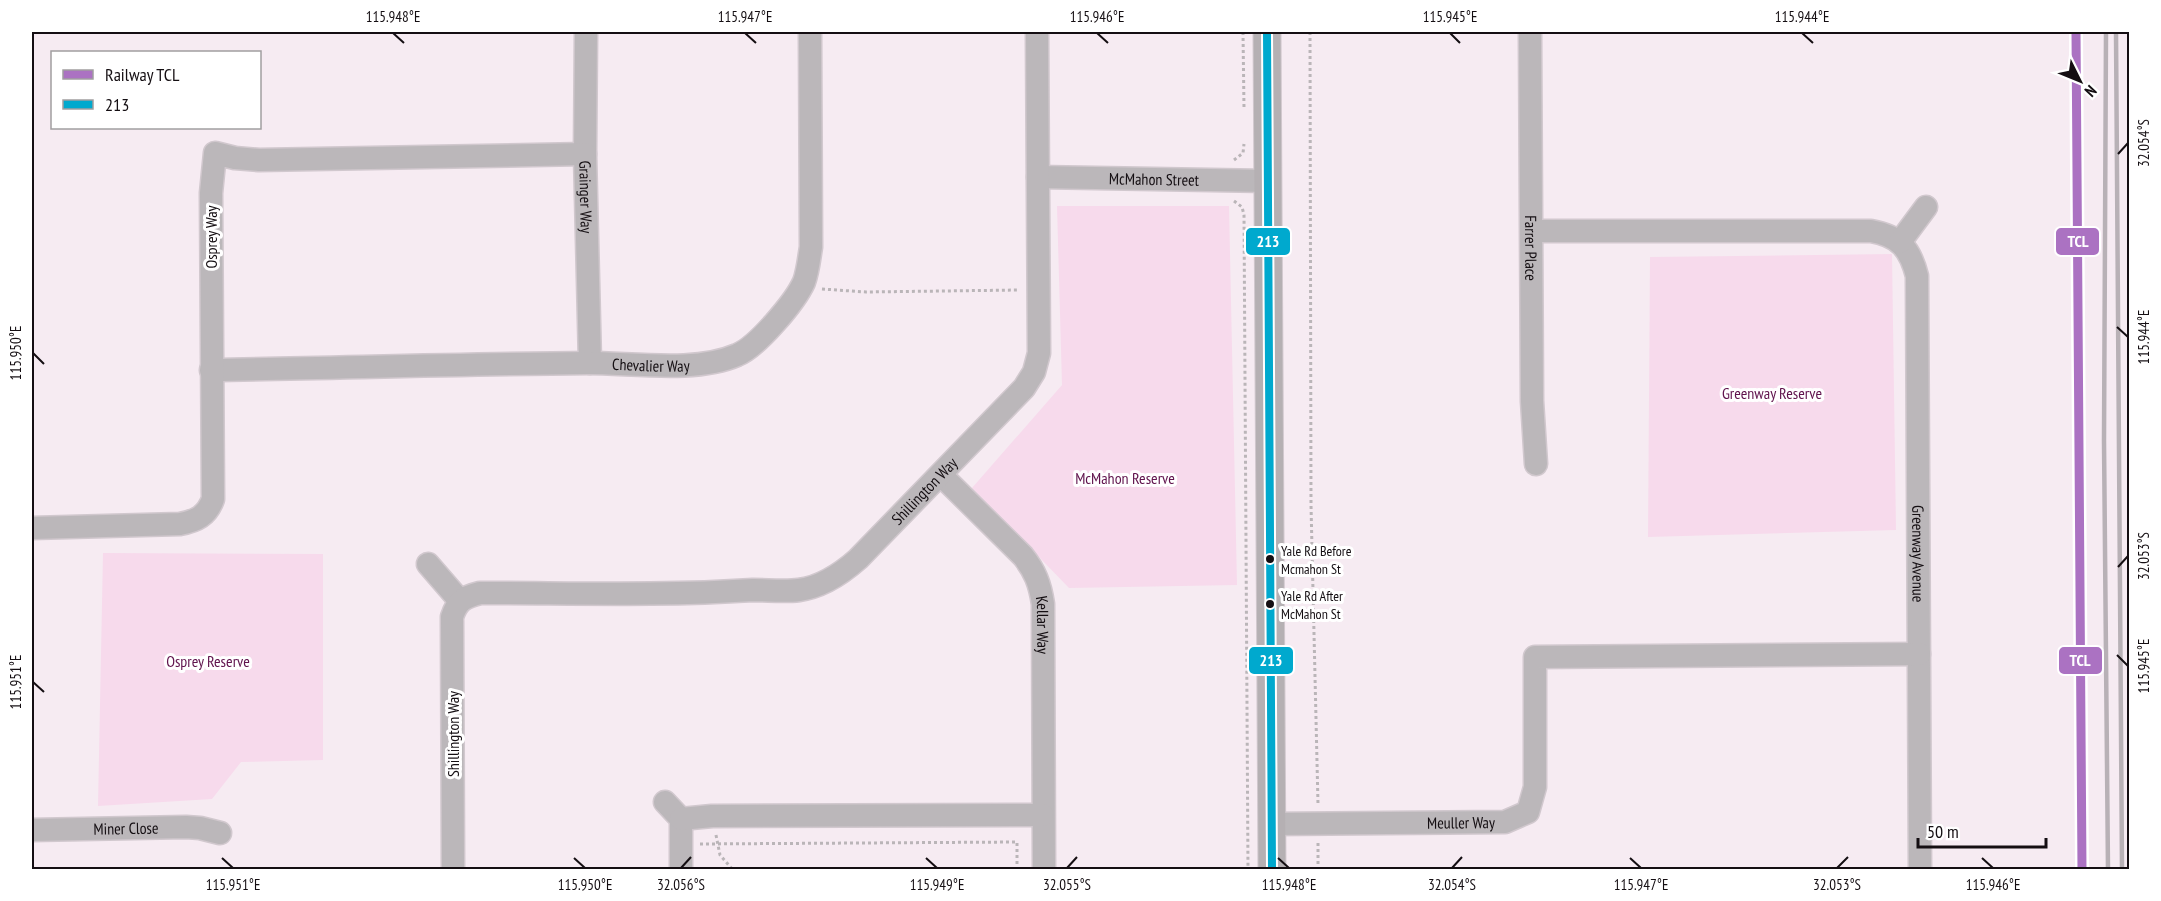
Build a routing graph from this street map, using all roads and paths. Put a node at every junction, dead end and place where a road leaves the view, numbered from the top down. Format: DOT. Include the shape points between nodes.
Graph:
graph roads {
  1 [pos="586,32"];
  2 [pos="810,32"];
  3 [pos="1037,32"];
  4 [pos="1243,32"];
  5 [pos="1267,32"];
  6 [pos="1310,32"];
  7 [pos="1530,32"];
  8 [pos="1244,110"];
  9 [pos="1244,144"];
  10 [pos="585,154"];
  11 [pos="1232,161"];
  12 [pos="1038,177"];
  13 [pos="1268,181"];
  14 [pos="1229,198"];
  15 [pos="1926,207"];
  16 [pos="1532,231"];
  17 [pos="1900,242"];
  18 [pos="803,283"];
  19 [pos="1038,290"];
  20 [pos="590,363"];
  21 [pos="211,370"];
  22 [pos="1536,464"];
  23 [pos="941,475"];
  24 [pos="32,528"];
  25 [pos="428,564"];
  26 [pos="460,600"];
  27 [pos="1919,654"];
  28 [pos="665,802"];
  29 [pos="1042,815"];
  30 [pos="712,816"];
  31 [pos="681,819"];
  32 [pos="1318,823"];
  33 [pos="1272,824"];
  34 [pos="32,830"];
  35 [pos="220,833"];
  36 [pos="717,843"];
  37 [pos="700,852"];
  38 [pos="453,870"];
  39 [pos="681,870"];
  40 [pos="733,870"];
  41 [pos="1017,870"];
  42 [pos="1044,870"];
  43 [pos="1248,870"];
  44 [pos="1272,870"];
  45 [pos="1318,870"];
  46 [pos="1920,870"];
  1 -- 10 [label="street, Grainger Way"];
  2 -- 18 [label="street, Chevalier Way" via="811,247"];
  3 -- 12 [label="street, Shillington Way"];
  4 -- 8 [label="path"];
  5 -- 13 [label="main road"];
  6 -- 32 [label="path" via="1311,505"];
  7 -- 16 [label="street, Farrer Place"];
  9 -- 11 [label="path" via="1243,153"];
  10 -- 20 [label="street, Grainger Way"];
  10 -- 21 [label="street, Osprey Way" via="259,160 215,153 211,193"];
  12 -- 13 [label="street, McMahon Street"];
  12 -- 19 [label="street, Shillington Way"];
  13 -- 33 [label="main road"];
  14 -- 43 [label="path" via="1242,207 1244,215"];
  15 -- 17 [label="street"];
  16 -- 17 [label="street" via="1871,231"];
  16 -- 22 [label="street, Farrer Place"];
  17 -- 27 [label="street, Greenway Avenue" via="1913,260 1917,276"];
  18 -- 19 [label="path" via="816,288 866,292"];
  18 -- 20 [label="street, Chevalier Way" via="782,314 740,354 714,363"];
  19 -- 23 [label="street, Shillington Way" via="1039,353 1034,372 1006,408"];
  20 -- 21 [label="street, Chevalier Way"];
  21 -- 24 [label="street, Osprey Way" via="213,499 204,516 180,524"];
  23 -- 26 [label="street, Shillington Way" via="852,565 808,588 709,593 480,593"];
  23 -- 29 [label="street, Kellar Way" via="1023,556 1040,585"];
  25 -- 26 [label="street"];
  26 -- 38 [label="street, Shillington Way" via="452,617"];
  27 -- 32 [label="street, Meuller Way" via="1529,651 1535,787 1528,812 1505,822"];
  27 -- 46 [label="street, Greenway Avenue"];
  28 -- 31 [label="street"];
  29 -- 30 [label="street"];
  29 -- 42 [label="street, Kellar Way"];
  30 -- 31 [label="street"];
  30 -- 36 [label="path"];
  31 -- 39 [label="street"];
  32 -- 33 [label="street, Meuller Way"];
  32 -- 45 [label="path"];
  33 -- 44 [label="main road"];
  34 -- 35 [label="street, Miner Close" via="186,827"];
  36 -- 37 [label="path" via="700,843"];
  36 -- 40 [label="path" via="720,855"];
  36 -- 41 [label="path" via="1017,842"];
}
